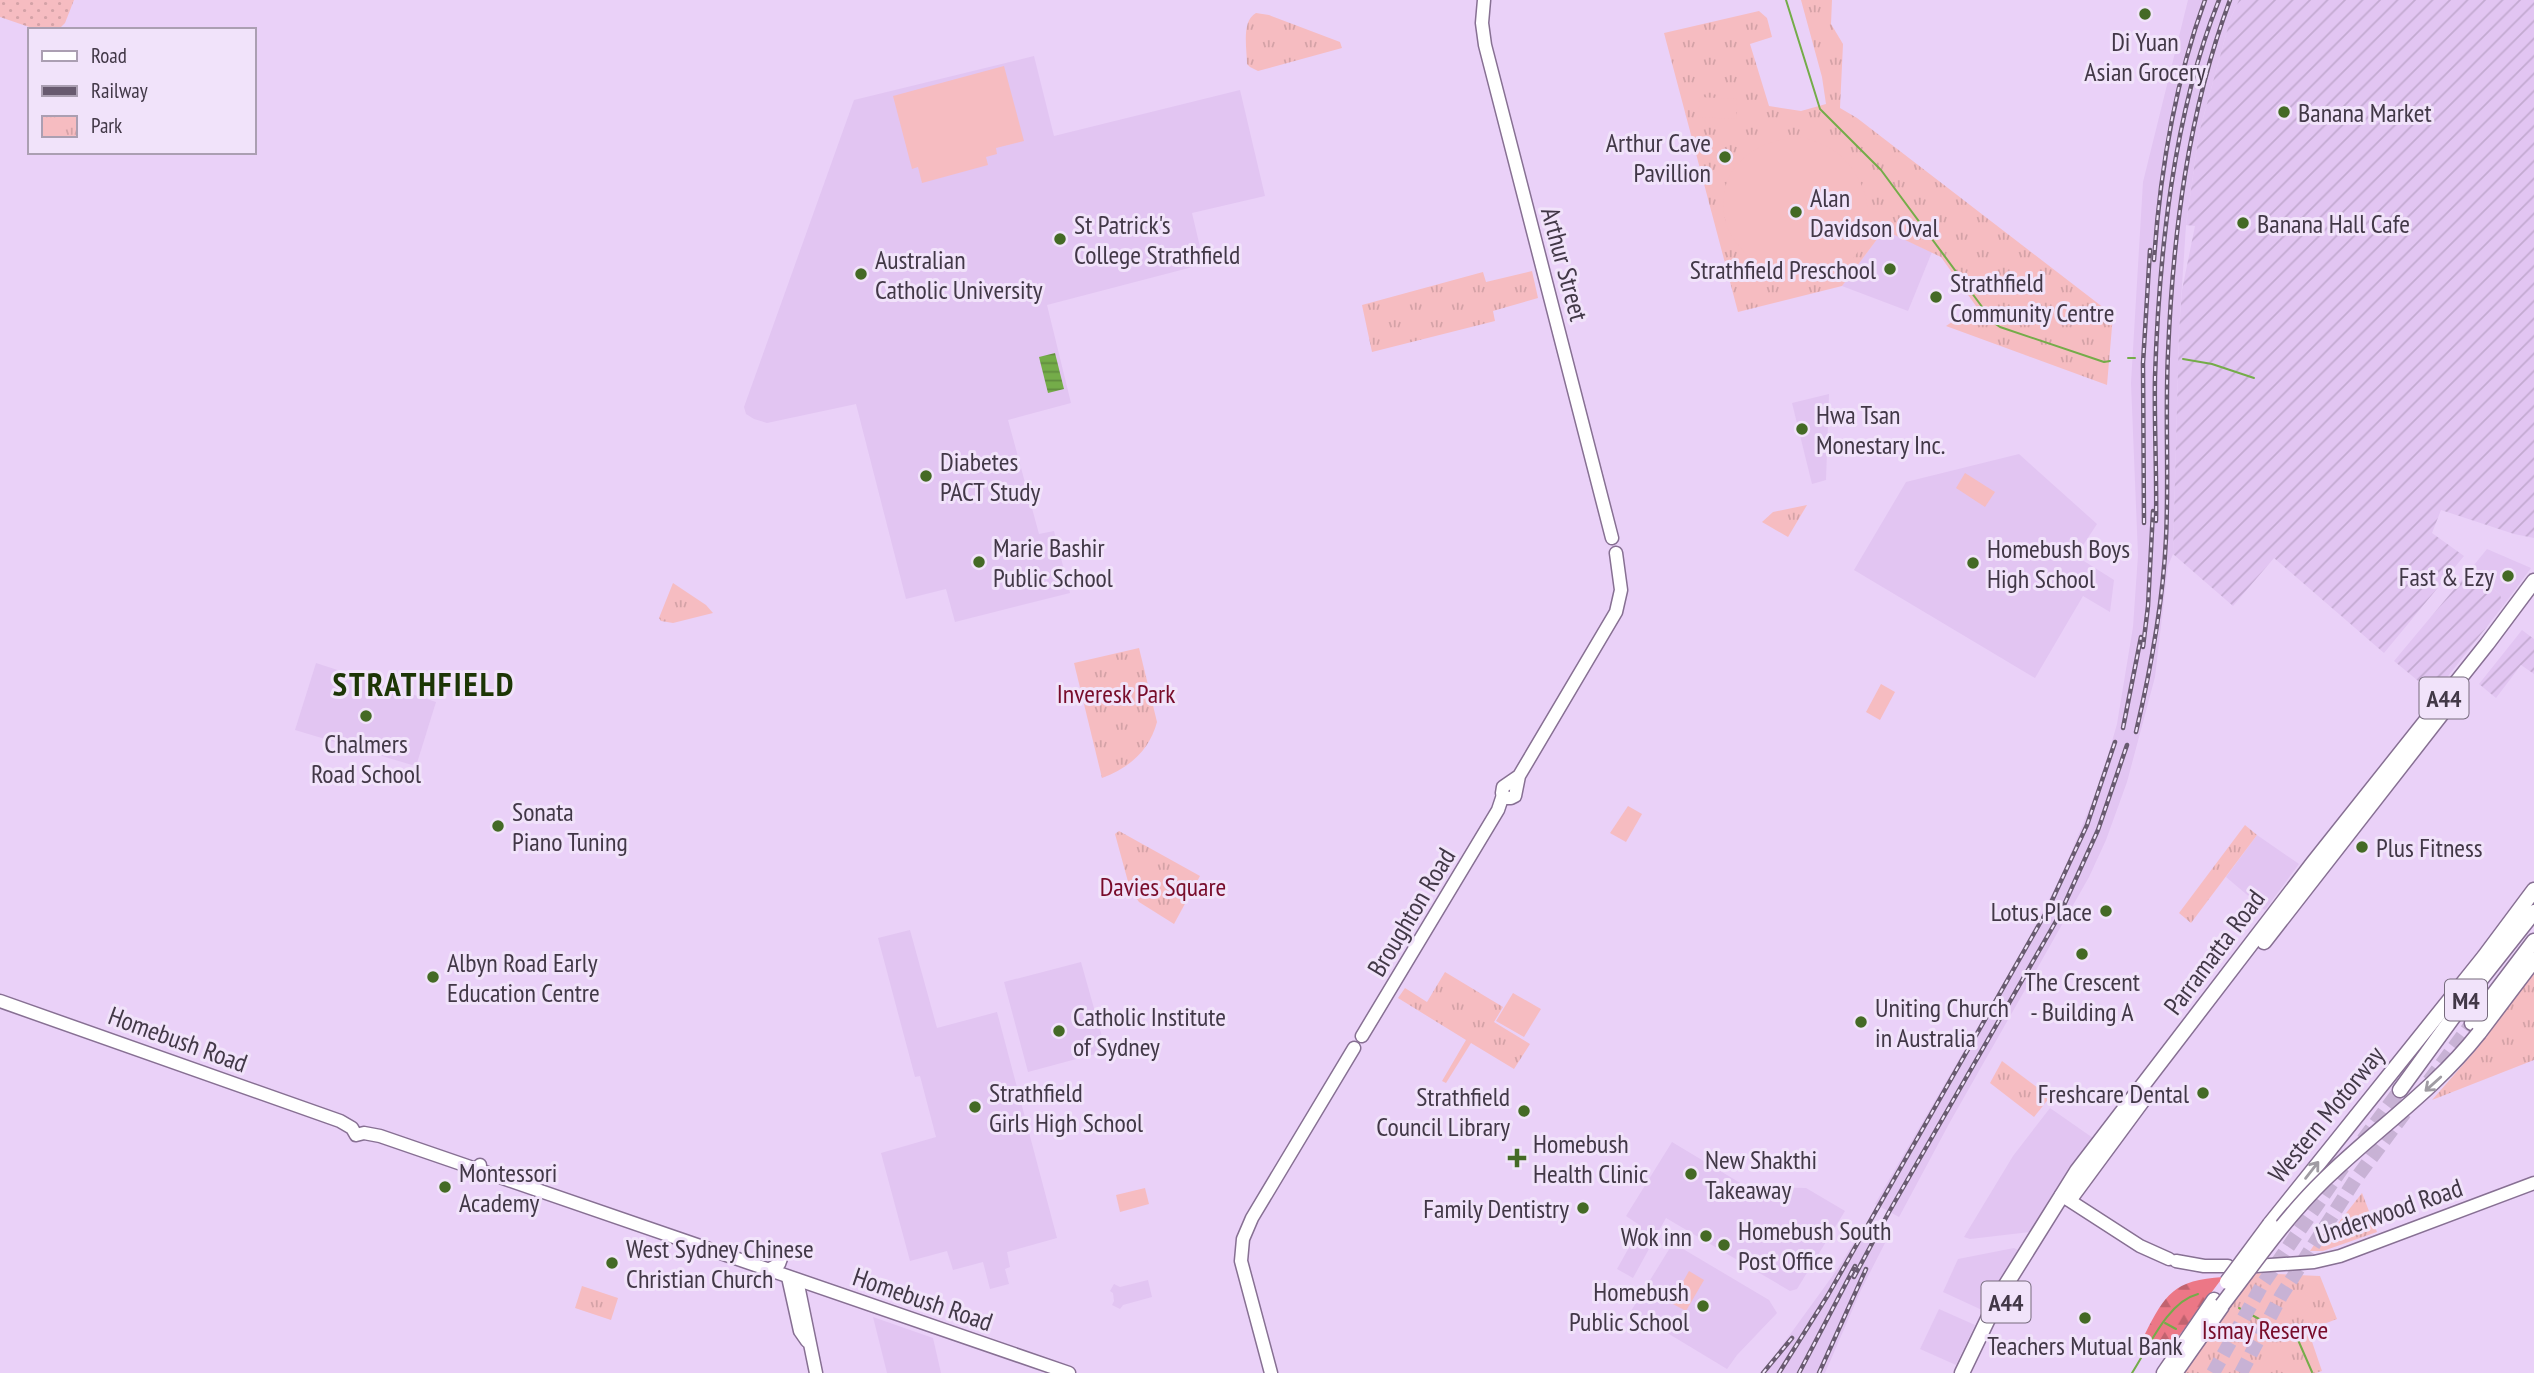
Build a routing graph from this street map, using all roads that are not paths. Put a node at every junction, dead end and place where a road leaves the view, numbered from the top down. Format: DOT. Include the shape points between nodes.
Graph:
graph roads {
  1 [pos="1484,0"];
  2 [pos="1616,553"];
  3 [pos="2534,580"];
  4 [pos="2534,595"];
  5 [pos="2534,889"];
  6 [pos="2529,908"];
  7 [pos="2534,941"];
  8 [pos="2534,960"];
  9 [pos="0,1001"];
  10 [pos="2475,1028"];
  11 [pos="2400,1090"];
  12 [pos="2534,1183"];
  13 [pos="2065,1198"];
  14 [pos="783,1253"];
  15 [pos="2228,1266"];
  16 [pos="2256,1266"];
  17 [pos="768,1270"];
  18 [pos="792,1278"];
  19 [pos="829,1291"];
  20 [pos="2218,1303"];
  21 [pos="803,1306"];
  22 [pos="808,1341"];
  23 [pos="2167,1371"];
  24 [pos="816,1373"];
  25 [pos="1069,1373"];
  26 [pos="1271,1373"];
  27 [pos="1962,1373"];
  28 [pos="1971,1373"];
  1 -- 2 [label="main road, Arthur Street" via="1485,45 1612,538 1606,548"];
  2 -- 26 [label="main road, Broughton Road" via="1621,581 1616,611 1363,1036 1364,1046 1354,1048 1252,1217 1241,1261"];
  3 -- 13 [label="highway, Parramatta Road / A44" via="2102,1138"];
  4 -- 13 [label="highway, Parramatta Road / A44"];
  5 -- 6 [label="highway, Western Motorway / M4"];
  6 -- 11 [label="highway, Western Motorway / M4"];
  20 -- 6 [label="highway, Western Motorway, one-way, bridge" via="2270,1224"];
  7 -- 10 [label="highway, Western Motorway / M4"];
  8 -- 10 [label="highway, Western Motorway"];
  9 -- 17 [label="main road, Homebush Road"];
  10 -- 20 [label="highway, Western Motorway, one-way, bridge" via="2443,1075 2298,1207"];
  12 -- 16 [label="main road, Underwood Road" via="2340,1256"];
  13 -- 15 [label="main road" via="2140,1246 2173,1260"];
  13 -- 27 [label="highway, Parramatta Road / A44" via="1999,1296"];
  13 -- 28 [label="highway, Parramatta Road / A44" via="2000,1310"];
  14 -- 17 [label="main road" via="779,1264"];
  17 -- 18 [label="main road, Homebush Road"];
  18 -- 19 [label="main road, Homebush Road"];
  18 -- 21 [label="main road"];
  18 -- 22 [label="main road" via="800,1331"];
  19 -- 21 [label="main road" via="813,1294"];
  19 -- 25 [label="main road, Homebush Road"];
  20 -- 23 [label="highway, Western Motorway"];
  21 -- 22 [label="main road"];
  22 -- 24 [label="main road"];
}
